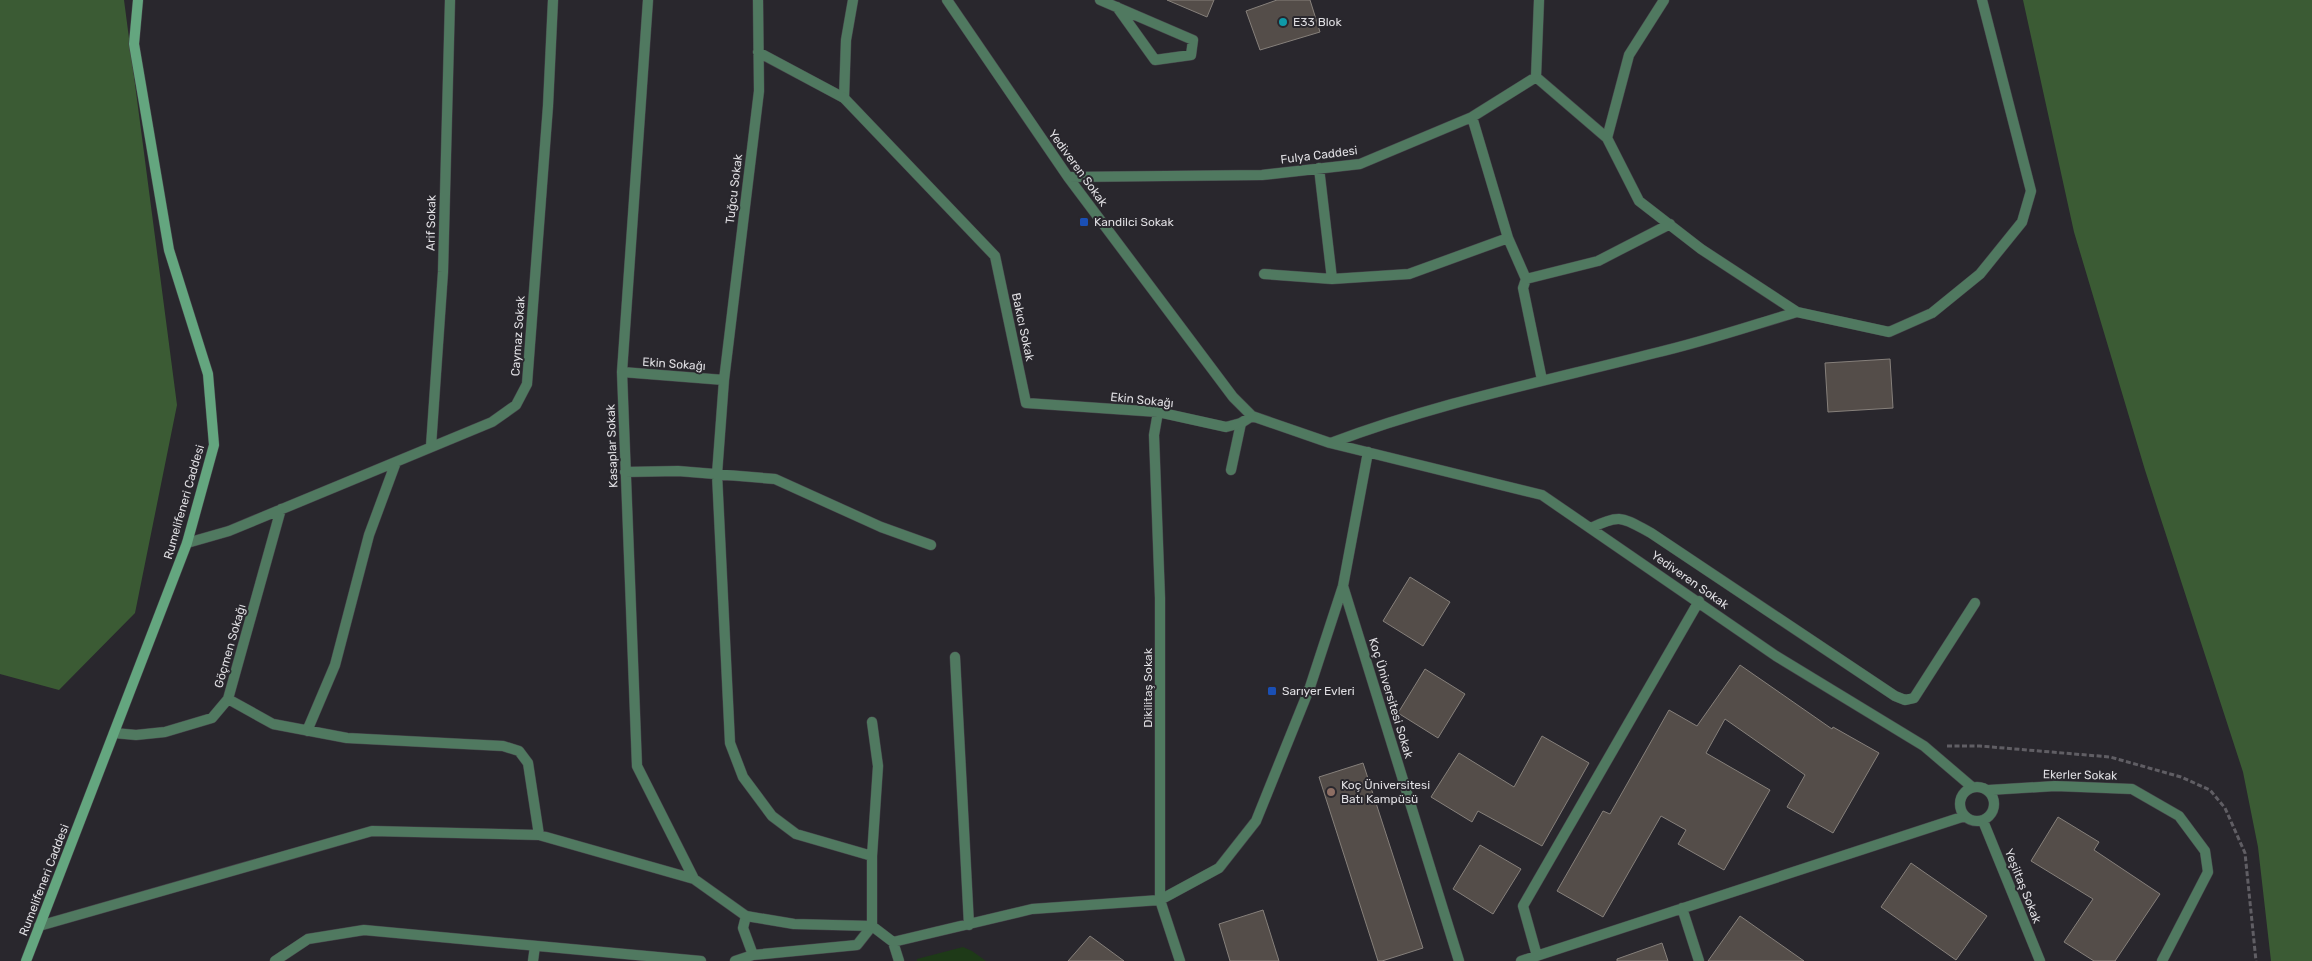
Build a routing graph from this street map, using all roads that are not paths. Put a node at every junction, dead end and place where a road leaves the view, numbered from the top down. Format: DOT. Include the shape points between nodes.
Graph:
graph roads {
  1 [pos="138,0"];
  2 [pos="450,0"];
  3 [pos="552,0"];
  4 [pos="648,0"];
  5 [pos="758,0"];
  6 [pos="853,0"];
  7 [pos="947,0"];
  8 [pos="1100,0"];
  9 [pos="1539,0"];
  10 [pos="1664,0"];
  11 [pos="1982,0"];
  12 [pos="1117,7"];
  13 [pos="758,52"];
  14 [pos="1536,77"];
  15 [pos="844,98"];
  16 [pos="1472,117"];
  17 [pos="1607,138"];
  18 [pos="1319,168"];
  19 [pos="1068,177"];
  20 [pos="1670,224"];
  21 [pos="1508,238"];
  22 [pos="1264,274"];
  23 [pos="1332,279"];
  24 [pos="1526,279"];
  25 [pos="1797,312"];
  26 [pos="622,372"];
  27 [pos="724,380"];
  28 [pos="1542,380"];
  29 [pos="1026,403"];
  30 [pos="1158,412"];
  31 [pos="1252,416"];
  32 [pos="1241,423"];
  33 [pos="1330,443"];
  34 [pos="431,446"];
  35 [pos="1368,452"];
  36 [pos="396,462"];
  37 [pos="1230,470"];
  38 [pos="625,472"];
  39 [pos="718,474"];
  40 [pos="281,510"];
  41 [pos="1591,528"];
  42 [pos="188,543"];
  43 [pos="931,546"];
  44 [pos="1343,586"];
  45 [pos="1699,601"];
  46 [pos="1975,603"];
  47 [pos="955,657"];
  48 [pos="228,700"];
  49 [pos="872,722"];
  50 [pos="307,731"];
  51 [pos="114,733"];
  52 [pos="1972,786"];
  53 [pos="1989,790"];
  54 [pos="1964,816"];
  55 [pos="1983,821"];
  56 [pos="539,835"];
  57 [pos="872,856"];
  58 [pos="694,879"];
  59 [pos="1160,900"];
  60 [pos="1682,908"];
  61 [pos="746,916"];
  62 [pos="969,925"];
  63 [pos="39,926"];
  64 [pos="872,926"];
  65 [pos="893,942"];
  66 [pos="535,946"];
  67 [pos="753,955"];
  68 [pos="1537,956"];
  69 [pos="26,961"];
  70 [pos="275,961"];
  71 [pos="533,961"];
  72 [pos="701,961"];
  73 [pos="735,961"];
  74 [pos="899,961"];
  75 [pos="1180,961"];
  76 [pos="1459,961"];
  77 [pos="1521,961"];
  78 [pos="1699,961"];
  79 [pos="2040,961"];
  80 [pos="2162,961"];
  1 -- 42 [label="street, Rumelifeneri Caddesi" via="134,44 169,250 208,374 214,445"];
  2 -- 34 [label="street, Arif Sokak" via="443,272"];
  3 -- 34 [label="street, Caymaz Sokak" via="548,106 527,384 516,406 492,422"];
  4 -- 26 [label="street, Kasaplar Sokak"];
  5 -- 13 [label="street, Tuğcu Sokak"];
  6 -- 15 [label="street" via="846,40"];
  7 -- 19 [label="street, Yediveren Sokak"];
  8 -- 12 [label="street"];
  9 -- 14 [label="street"];
  10 -- 17 [label="street" via="1629,55"];
  11 -- 25 [label="street" via="2031,191 2022,222 1980,274 1932,312 1889,332"];
  12 -- 12 [label="street" via="1155,60 1191,56 1193,40"];
  13 -- 15 [label="street"];
  13 -- 27 [label="street, Tuğcu Sokak" via="759,91"];
  14 -- 16 [label="street, Fulya Caddesi"];
  14 -- 17 [label="street"];
  15 -- 29 [label="street, Bakıcı Sokak" via="995,256"];
  16 -- 18 [label="street, Fulya Caddesi" via="1360,164"];
  16 -- 21 [label="street"];
  17 -- 20 [label="street" via="1639,201"];
  18 -- 19 [label="street, Fulya Caddesi" via="1262,174"];
  18 -- 23 [label="street"];
  19 -- 31 [label="street, Yediveren Sokak" via="1233,396"];
  20 -- 24 [label="street" via="1598,261"];
  20 -- 25 [label="street" via="1701,249"];
  21 -- 23 [label="street" via="1409,274"];
  21 -- 24 [label="street"];
  22 -- 23 [label="street"];
  24 -- 28 [label="street" via="1523,288"];
  25 -- 28 [label="street" via="1657,353"];
  26 -- 27 [label="street, Ekin Sokağı"];
  26 -- 38 [label="street, Kasaplar Sokak"];
  27 -- 39 [label="street, Tuğcu Sokak"];
  28 -- 33 [label="street" via="1378,425"];
  29 -- 30 [label="street, Ekin Sokağı"];
  30 -- 32 [label="street, Ekin Sokağı" via="1226,427"];
  30 -- 59 [label="street, Dikilitaş Sokak" via="1154,435 1160,598"];
  31 -- 32 [label="street, Ekin Sokağı"];
  31 -- 33 [label="street, Yediveren Sokak"];
  32 -- 37 [label="street"];
  33 -- 35 [label="street, Yediveren Sokak"];
  34 -- 36 [label="street, Caymaz Sokak"];
  35 -- 41 [label="street, Yediveren Sokak" via="1542,495"];
  35 -- 44 [label="street"];
  36 -- 40 [label="street, Caymaz Sokak"];
  36 -- 50 [label="street" via="369,535 335,665"];
  38 -- 39 [label="street"];
  38 -- 58 [label="street, Kasaplar Sokak" via="637,766"];
  39 -- 43 [label="street" via="776,479"];
  39 -- 57 [label="street, Tuğcu Sokak" via="730,743 743,777 772,816 796,834"];
  40 -- 42 [label="street, Caymaz Sokak"];
  40 -- 48 [label="street, Göçmen Sokağı"];
  41 -- 45 [label="street, Yediveren Sokak"];
  41 -- 46 [label="street" via="1612,518 1625,519 1651,533 1905,700 1914,698"];
  42 -- 51 [label="street, Rumelifeneri Caddesi"];
  44 -- 59 [label="street" via="1310,687 1256,821 1219,868"];
  44 -- 76 [label="street, Koç Üniversitesi Sokak"];
  45 -- 52 [label="street, Yediveren Sokak" via="1776,656 1924,746"];
  45 -- 68 [label="street" via="1522,906"];
  47 -- 62 [label="street"];
  48 -- 50 [label="street" via="274,724"];
  48 -- 51 [label="street, Göçmen Sokağı" via="212,718 165,732 136,736"];
  49 -- 57 [label="street" via="878,766"];
  50 -- 56 [label="street" via="347,738 503,746 519,751 528,764"];
  51 -- 63 [label="street, Rumelifeneri Caddesi"];
  52 -- 53 [label="street"];
  52 -- 54 [label="street" via="1964,791 1960,801"];
  53 -- 55 [label="street" via="1995,806"];
  53 -- 80 [label="street, Ekerler Sokak" via="2055,786 2132,789 2179,816 2205,851 2208,872"];
  54 -- 55 [label="street" via="1972,821"];
  54 -- 60 [label="street"];
  55 -- 79 [label="street, Yeşiltaş Sokak"];
  56 -- 58 [label="street"];
  56 -- 63 [label="street" via="372,831"];
  57 -- 64 [label="street"];
  58 -- 61 [label="street"];
  59 -- 62 [label="street" via="1032,909"];
  59 -- 75 [label="street, Dikilitaş Sokak"];
  60 -- 68 [label="street"];
  60 -- 78 [label="street"];
  61 -- 64 [label="street" via="794,924"];
  61 -- 67 [label="street" via="743,928"];
  62 -- 65 [label="street"];
  63 -- 69 [label="street, Rumelifeneri Caddesi"];
  64 -- 65 [label="street"];
  64 -- 67 [label="street" via="857,945"];
  65 -- 74 [label="street"];
  66 -- 70 [label="street" via="364,930 308,939"];
  66 -- 71 [label="street"];
  66 -- 72 [label="street"];
  67 -- 73 [label="street"];
  68 -- 77 [label="street"];
}
